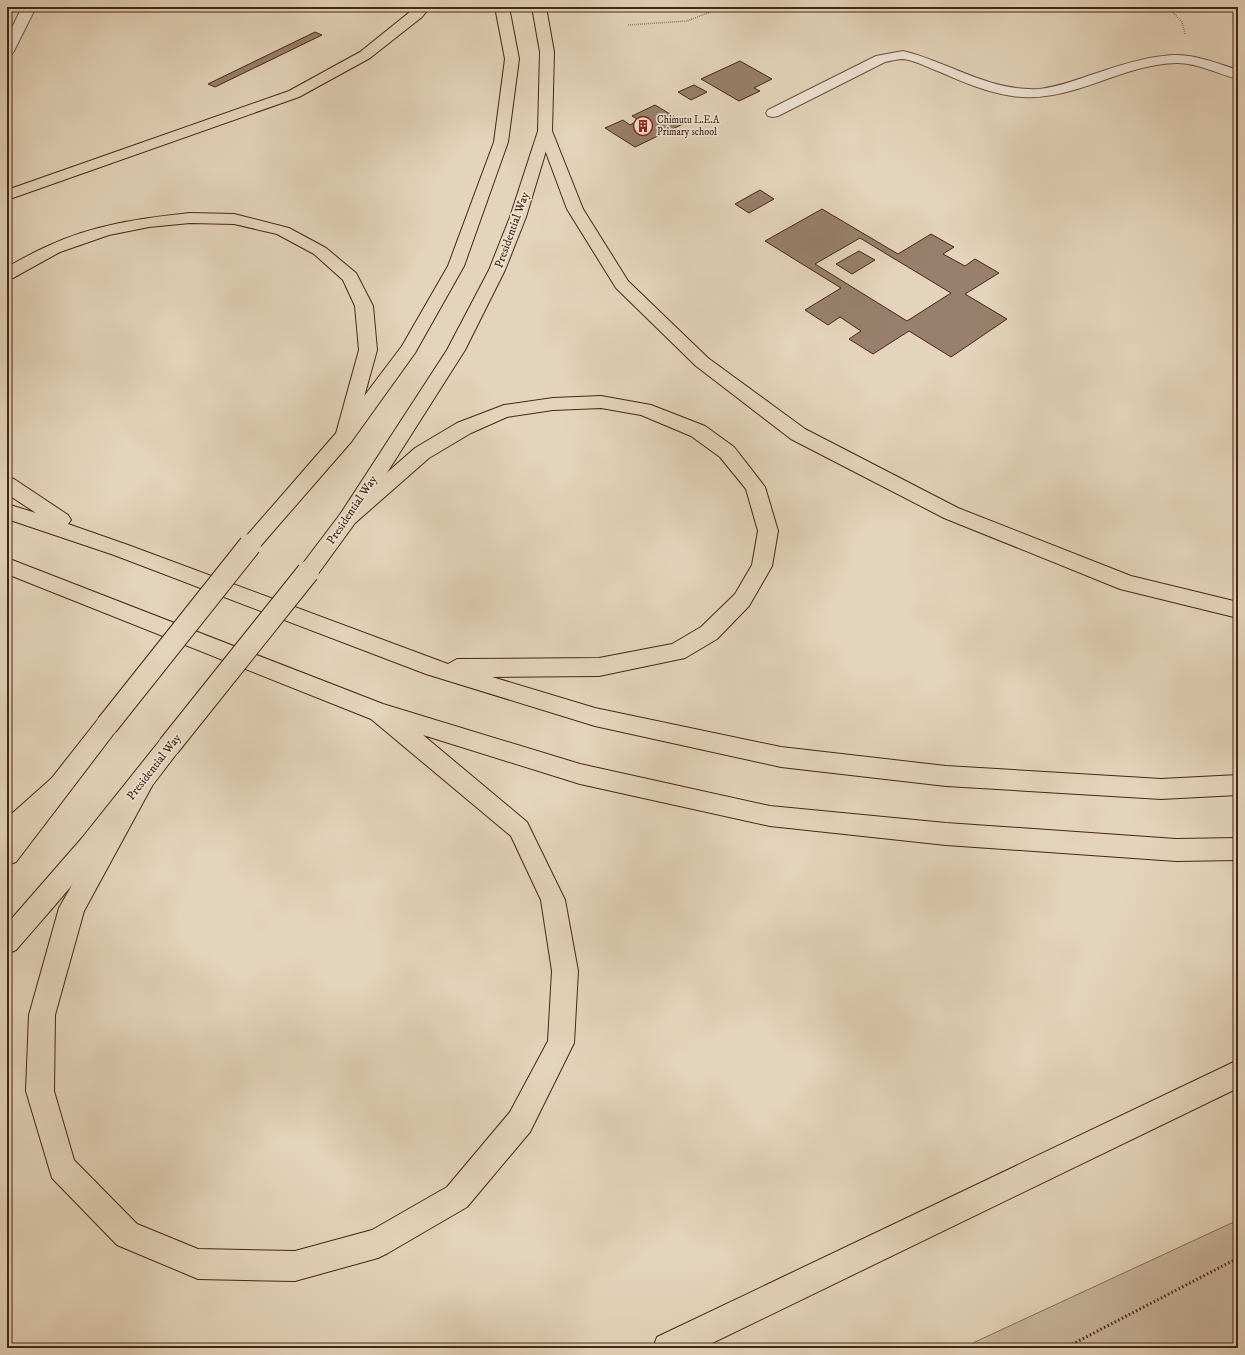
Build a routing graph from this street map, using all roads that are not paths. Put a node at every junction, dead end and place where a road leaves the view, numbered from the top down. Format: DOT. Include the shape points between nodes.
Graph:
graph roads {
  1 [pos="29,7"];
  2 [pos="423,7"];
  3 [pos="502,7"];
  4 [pos="539,7"];
  5 [pos="7,51"];
  6 [pos="1238,75"];
  7 [pos="773,113"];
  8 [pos="545,131"];
  9 [pos="7,195"];
  10 [pos="7,274"];
  11 [pos="344,437"];
  12 [pos="7,484"];
  13 [pos="7,511"];
  14 [pos="348,518"];
  15 [pos="94,541"];
  16 [pos="7,566"];
  17 [pos="7,583"];
  18 [pos="61,588"];
  19 [pos="1238,610"];
  20 [pos="434,668"];
  21 [pos="379,712"];
  22 [pos="61,784"];
  23 [pos="1238,785"];
  24 [pos="140,786"];
  25 [pos="7,833"];
  26 [pos="1238,849"];
  27 [pos="7,854"];
  28 [pos="7,942"];
  29 [pos="1238,1074"];
  30 [pos="668,1348"];
  1 -- 5 [label="street"];
  2 -- 9 [label="main road" via="365,55 294,94"];
  3 -- 11 [label="main road" via="512,59 501,142 456,266 408,349"];
  4 -- 8 [label="main road, Presidential Way" via="547,52"];
  6 -- 7 [label="street" via="1206,64 1177,59 1150,63 1061,90 1038,94 1012,92 982,85 903,55 881,59"];
  8 -- 14 [label="main road, Presidential Way" via="518,217 497,270 456,350"];
  8 -- 19 [label="main road" via="575,209 622,284 702,362 798,434 951,513 1128,583"];
  10 -- 11 [label="main road" via="61,247 105,231 149,222 190,218 234,219 283,231 320,251 350,277 364,306 368,350"];
  11 -- 22 [label="main road, bridge" via="250,544"];
  12 -- 15 [label="main road" via="18,494"];
  13 -- 15 [label="main road"];
  14 -- 20 [label="main road" via="422,453 464,428 504,411 553,404 601,402 644,409 698,431 727,452 755,487 768,531 762,566 742,600 709,633 677,652 599,667"];
  14 -- 24 [label="main road, Presidential Way, bridge"];
  15 -- 20 [label="main road"];
  16 -- 18 [label="main road"];
  17 -- 18 [label="main road"];
  18 -- 21 [label="main road"];
  20 -- 23 [label="main road" via="595,716 781,757 946,776 1161,789"];
  21 -- 24 [label="main road" via="519,829 553,900 565,971 561,1043 520,1122 456,1197 378,1243 295,1266 198,1264 127,1235 62,1168 40,1092 42,1015 72,908"];
  21 -- 26 [label="main road" via="580,774 770,816 946,834 1176,850"];
  22 -- 25 [label="main road"];
  22 -- 27 [label="main road"];
  24 -- 28 [label="main road, Presidential Way" via="62,881"];
  29 -- 30 [label="main road"];
}
